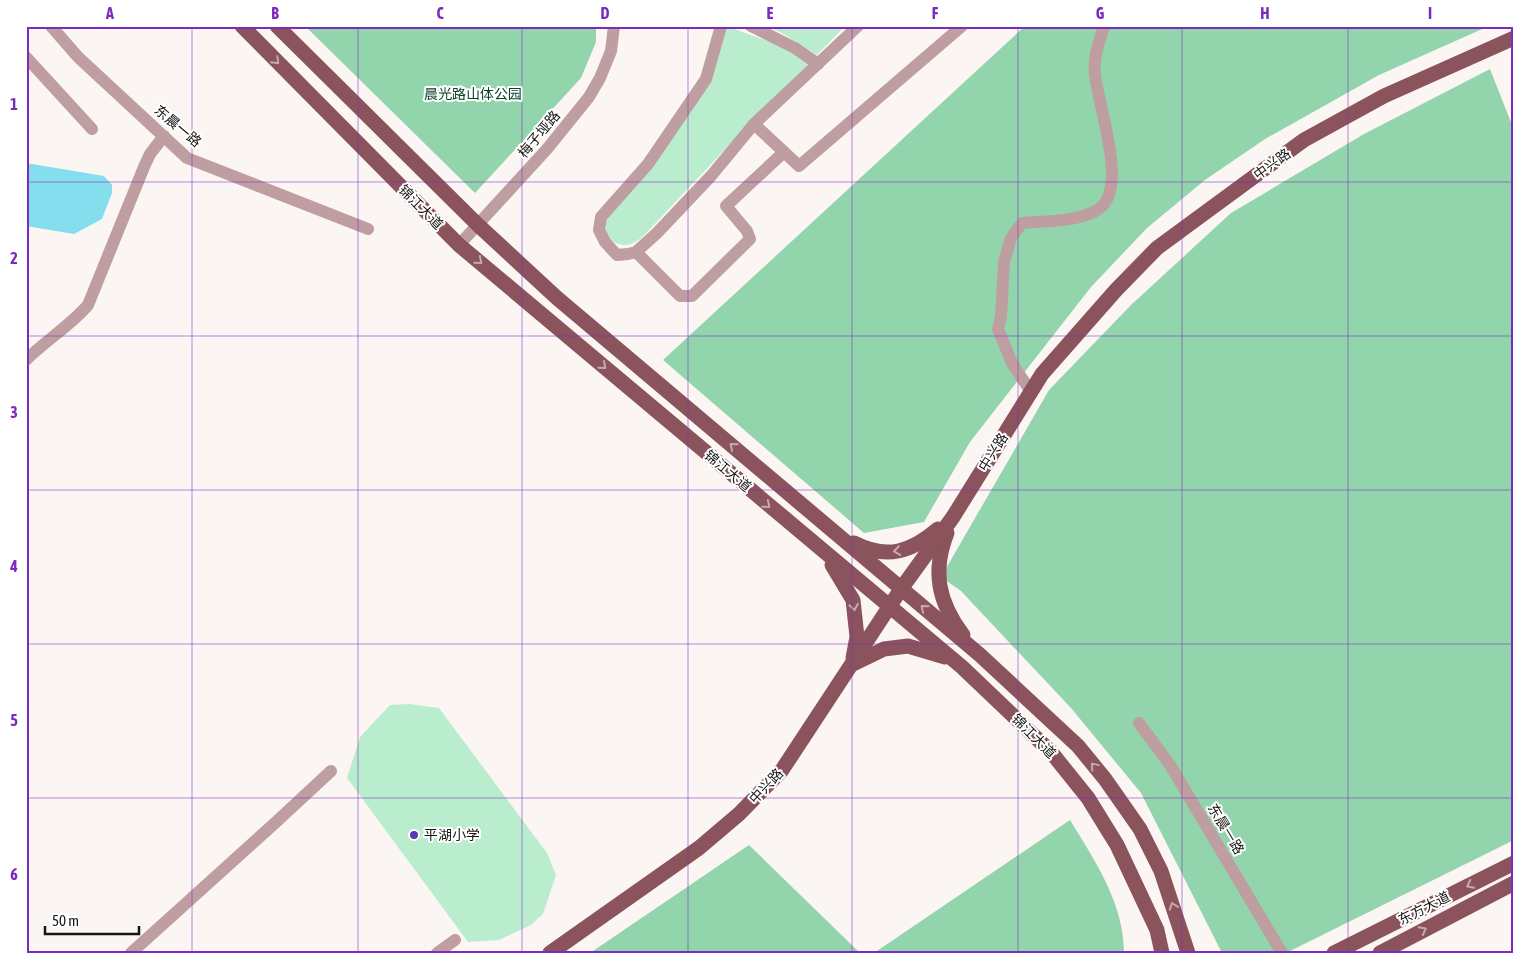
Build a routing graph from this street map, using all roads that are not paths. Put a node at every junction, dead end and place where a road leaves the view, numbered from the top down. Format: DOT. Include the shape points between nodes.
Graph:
graph roads {
  1 [pos="51,26"];
  2 [pos="242,26"];
  3 [pos="277,26"];
  4 [pos="614,26"];
  5 [pos="722,26"];
  6 [pos="751,26"];
  7 [pos="858,26"];
  8 [pos="962,26"];
  9 [pos="1104,26"];
  10 [pos="1514,38"];
  11 [pos="26,57"];
  12 [pos="818,64"];
  13 [pos="754,124"];
  14 [pos="92,129"];
  15 [pos="164,136"];
  16 [pos="784,152"];
  17 [pos="478,225"];
  18 [pos="368,229"];
  19 [pos="459,245"];
  20 [pos="636,252"];
  21 [pos="26,360"];
  22 [pos="1031,392"];
  23 [pos="953,517"];
  24 [pos="838,535"];
  25 [pos="821,550"];
  26 [pos="901,589"];
  27 [pos="889,607"];
  28 [pos="980,655"];
  29 [pos="852,664"];
  30 [pos="962,667"];
  31 [pos="1139,724"];
  32 [pos="330,771"];
  33 [pos="1514,863"];
  34 [pos="1514,883"];
  35 [pos="455,940"];
  36 [pos="131,953"];
  37 [pos="437,953"];
  38 [pos="550,953"];
  39 [pos="1162,953"];
  40 [pos="1188,953"];
  41 [pos="1282,953"];
  42 [pos="1334,953"];
  43 [pos="1380,953"];
  1 -- 15 [label="street, 东晨一路" via="78,57"];
  2 -- 19 [label="main road, 锦江大道, one-way"];
  3 -- 17 [label="main road, 锦江大道"];
  4 -- 17 [label="street, 梅子垭路" via="611,51 589,97"];
  5 -- 20 [label="street" via="706,79 648,164 601,217 599,230 617,255"];
  6 -- 12 [label="street" via="795,48"];
  7 -- 12 [label="street"];
  8 -- 16 [label="street" via="799,166"];
  9 -- 22 [label="street" via="1095,54 1095,74 1112,162 1108,196 1102,207 1088,214 1022,223 1010,238 1004,262 998,329 1012,363"];
  10 -- 22 [label="main road, 中兴路" via="1384,96 1304,140 1189,224 1157,248 1116,290 1042,374"];
  11 -- 14 [label="street"];
  12 -- 13 [label="street"];
  13 -- 16 [label="street"];
  13 -- 20 [label="street" via="711,176"];
  15 -- 18 [label="street, 东晨一路" via="187,158"];
  15 -- 21 [label="street" via="150,154 88,305"];
  16 -- 20 [label="street" via="726,206 747,230 750,239 692,296 680,296"];
  17 -- 19 [label="street, 梅子垭路"];
  24 -- 17 [label="main road, 锦江大道, one-way" via="557,298"];
  19 -- 25 [label="main road, 锦江大道, one-way"];
  22 -- 23 [label="main road, 中兴路"];
  23 -- 24 [label="main road, one-way" via="911,548 896,552 873,551"];
  23 -- 26 [label="main road, 中兴路"];
  23 -- 28 [label="main road" via="943,544 939,588 955,624"];
  24 -- 26 [label="main road, 锦江大道"];
  25 -- 27 [label="main road, 锦江大道"];
  25 -- 29 [label="main road, one-way" via="853,600 857,637"];
  26 -- 27 [label="main road, 中兴路"];
  28 -- 26 [label="main road, 锦江大道, one-way"];
  27 -- 29 [label="main road, 中兴路"];
  27 -- 30 [label="main road, 锦江大道"];
  40 -- 28 [label="main road, 锦江大道, one-way" via="1161,872 1140,829 1078,746"];
  29 -- 30 [label="main road" via="884,649 908,646 940,655"];
  29 -- 38 [label="main road, 中兴路" via="782,770 739,814 699,848"];
  30 -- 39 [label="main road, 锦江大道" via="1051,752 1088,798 1117,845 1157,930"];
  31 -- 41 [label="street, 东晨一路" via="1170,765"];
  32 -- 36 [label="street"];
  33 -- 42 [label="main road, 东方大道, one-way"];
  43 -- 34 [label="main road, 东方大道, one-way"];
  35 -- 37 [label="street"];
}
